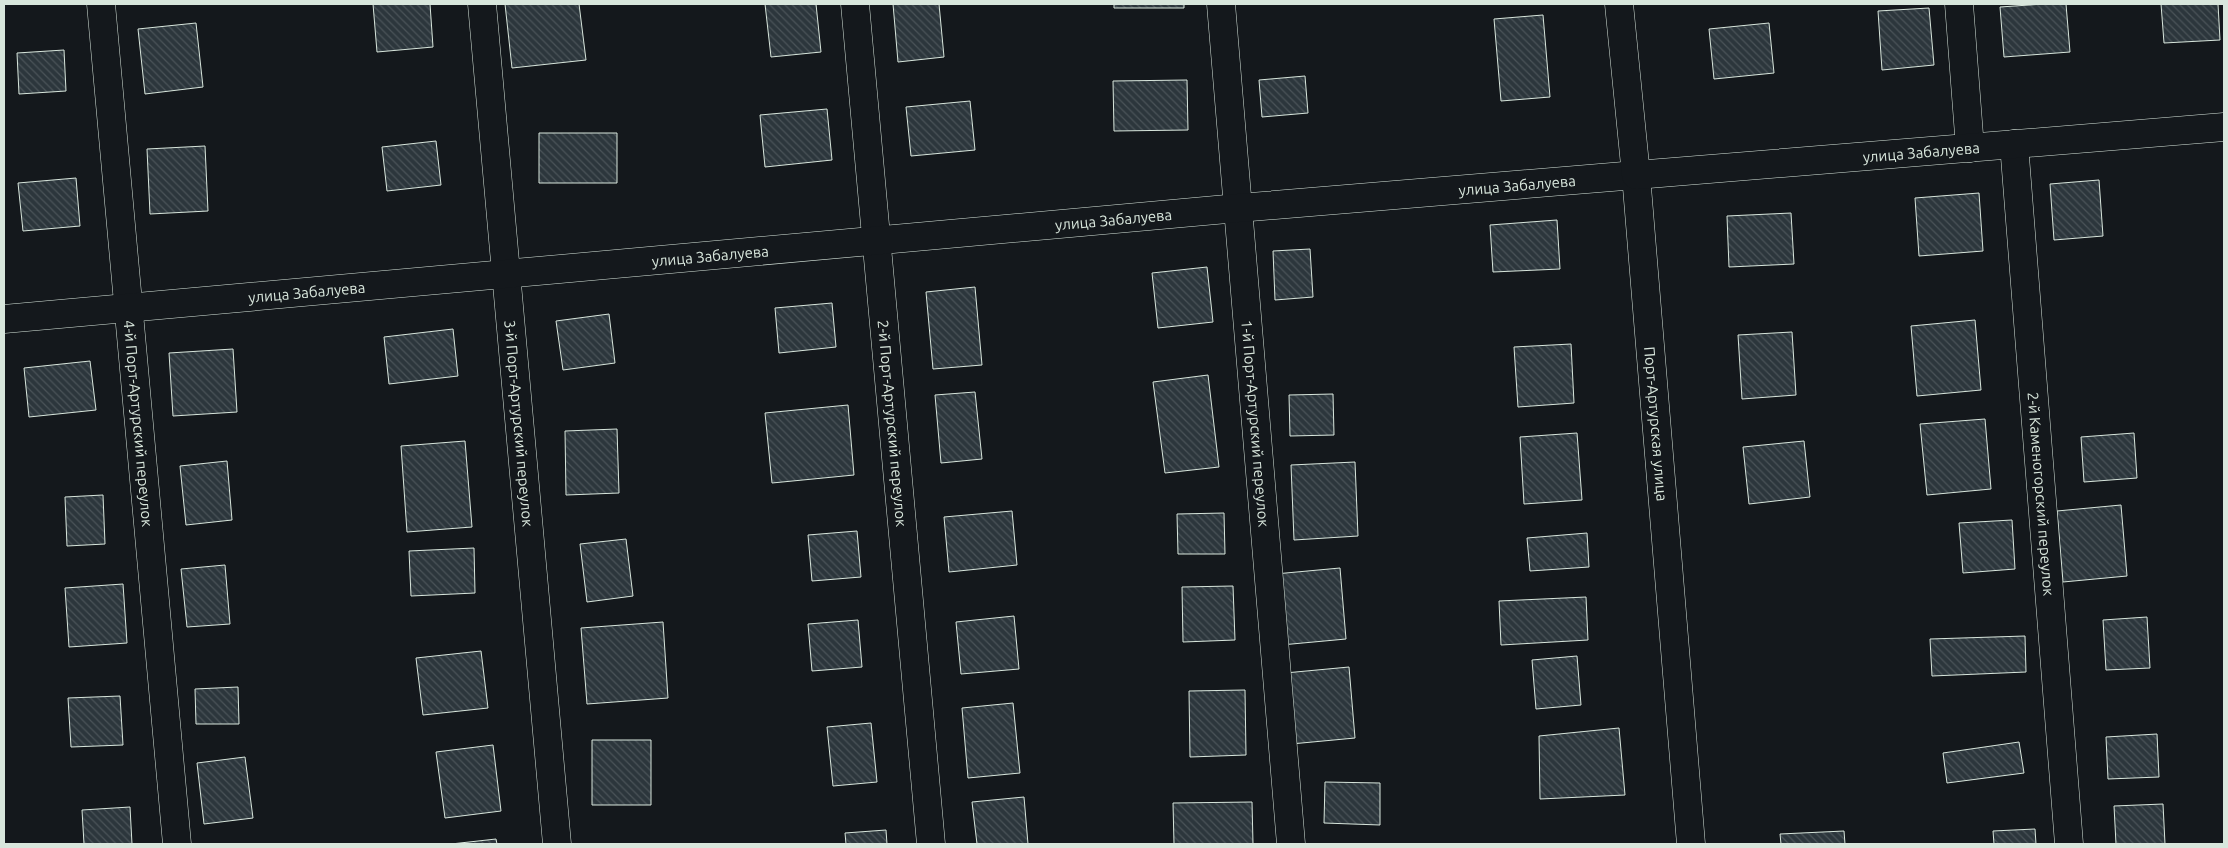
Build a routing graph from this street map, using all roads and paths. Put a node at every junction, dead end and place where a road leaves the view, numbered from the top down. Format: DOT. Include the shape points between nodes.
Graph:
graph roads {
  1 [pos="101,4"];
  2 [pos="482,4"];
  3 [pos="855,4"];
  4 [pos="1220,4"];
  5 [pos="1619,4"];
  6 [pos="1959,4"];
  7 [pos="2224,127"];
  8 [pos="2014,144"];
  9 [pos="1970,148"];
  10 [pos="1636,175"];
  11 [pos="1238,208"];
  12 [pos="876,241"];
  13 [pos="506,274"];
  14 [pos="129,308"];
  15 [pos="4,320"];
  16 [pos="177,844"];
  17 [pos="557,844"];
  18 [pos="931,844"];
  19 [pos="1290,844"];
  20 [pos="1691,844"];
  21 [pos="2069,844"];
  1 -- 14 [label="street, 4-й Порт-Артурский переулок"];
  2 -- 13 [label="street, 3-й Порт-Артурский переулок"];
  3 -- 12 [label="street, 2-й Порт-Артурский переулок"];
  4 -- 11 [label="street, 1-й Порт-Артурский переулок"];
  5 -- 10 [label="street, Порт-Артурская улица"];
  6 -- 9 [label="street"];
  7 -- 8 [label="street, улица Забалуева"];
  8 -- 9 [label="street, улица Забалуева"];
  8 -- 21 [label="street, 2-й Каменогорский переулок"];
  9 -- 10 [label="street, улица Забалуева"];
  10 -- 11 [label="street, улица Забалуева"];
  10 -- 20 [label="street, Порт-Артурская улица"];
  11 -- 12 [label="street, улица Забалуева"];
  11 -- 19 [label="street, 1-й Порт-Артурский переулок"];
  12 -- 13 [label="street, улица Забалуева"];
  12 -- 18 [label="street, 2-й Порт-Артурский переулок"];
  13 -- 14 [label="street, улица Забалуева"];
  13 -- 17 [label="street, 3-й Порт-Артурский переулок"];
  14 -- 15 [label="street, улица Забалуева"];
  14 -- 16 [label="street, 4-й Порт-Артурский переулок"];
}
